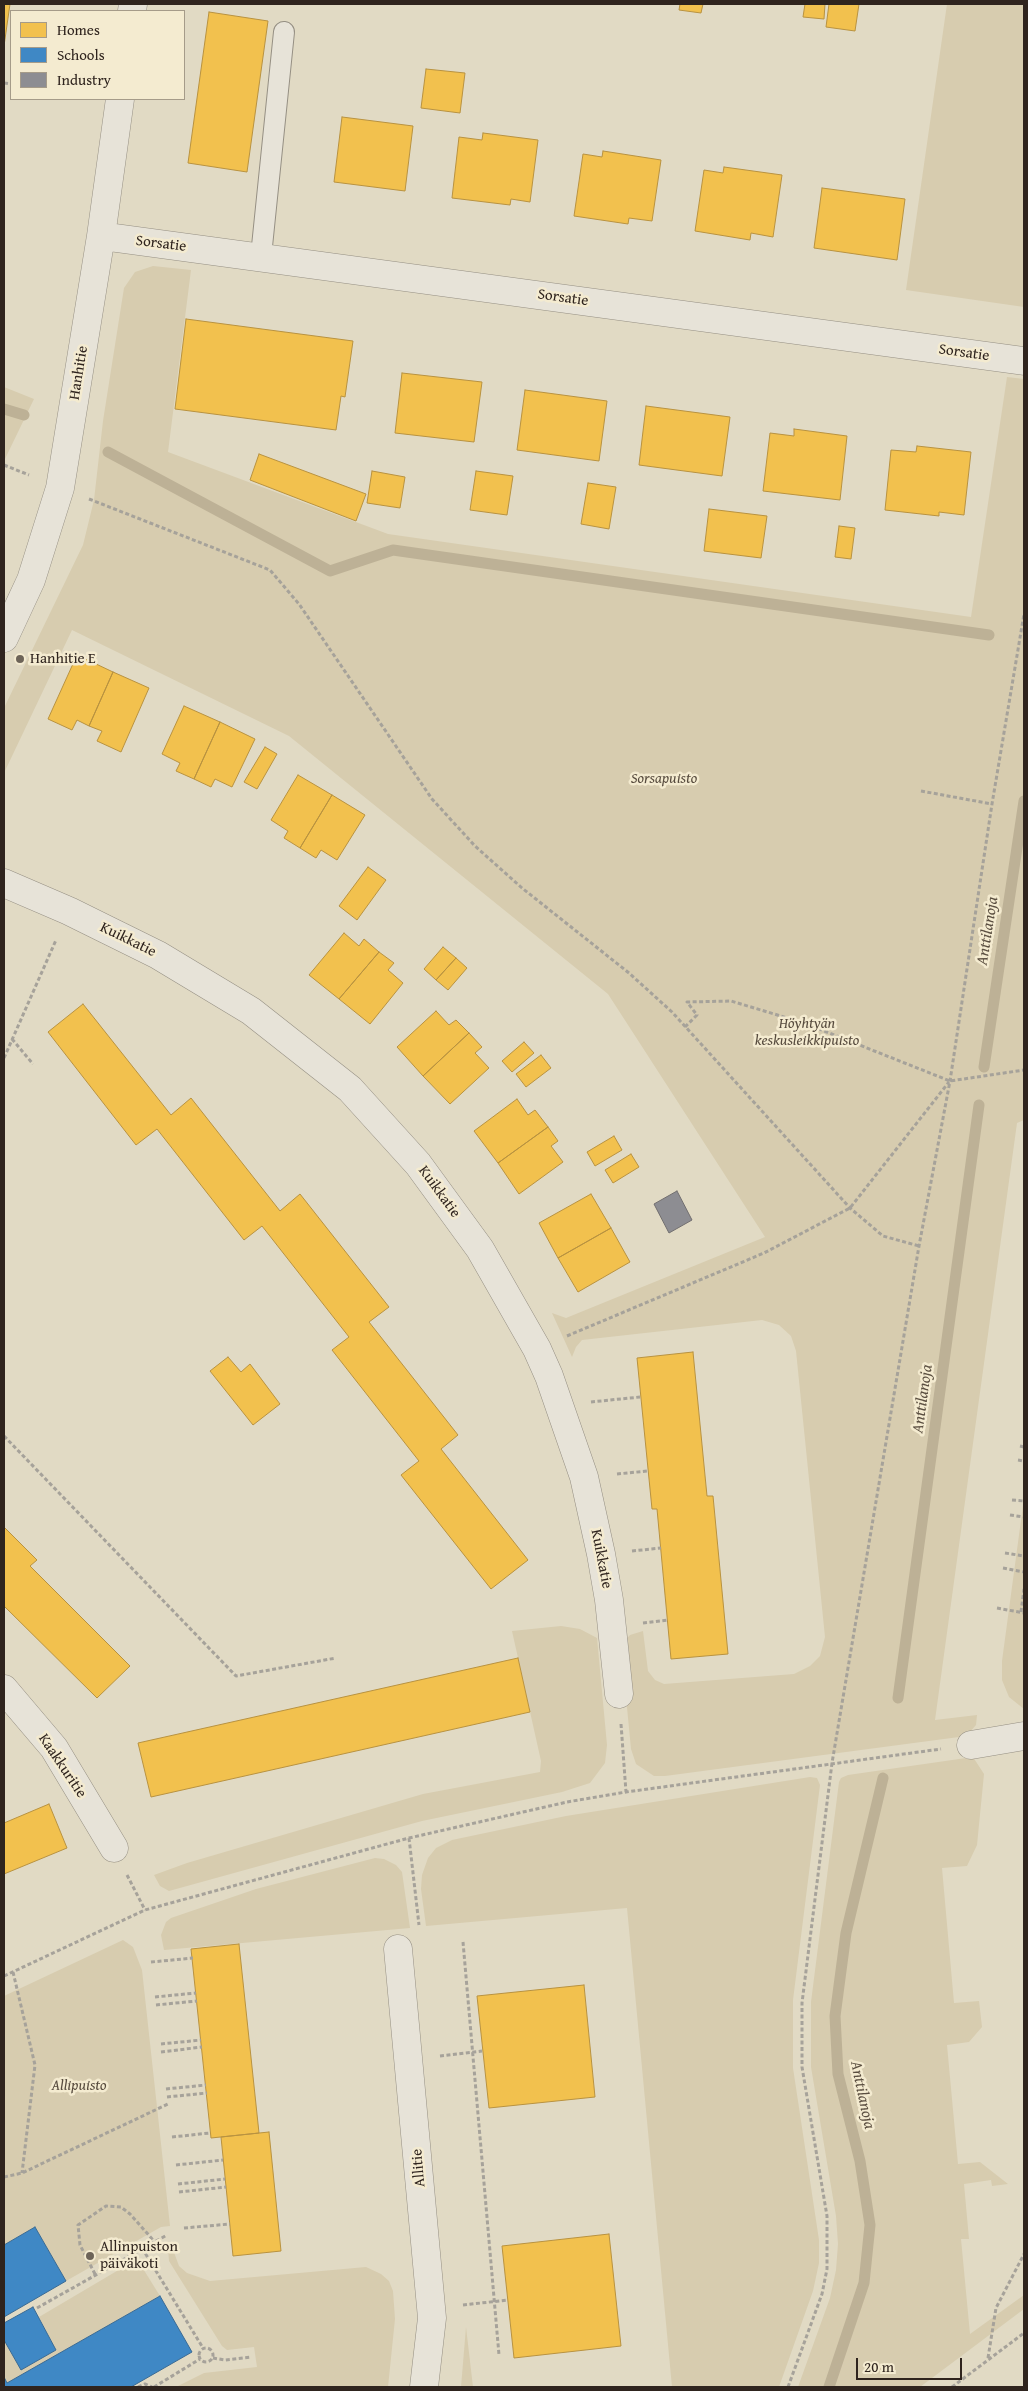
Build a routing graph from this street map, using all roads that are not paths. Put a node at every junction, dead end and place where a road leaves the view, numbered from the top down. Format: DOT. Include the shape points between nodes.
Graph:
graph roads {
  1 [pos="284,32"];
  2 [pos="120,100"];
  3 [pos="101,236"];
  4 [pos="261,256"];
  5 [pos="1024,361"];
  6 [pos="4,638"];
  7 [pos="4,884"];
  8 [pos="4,1689"];
  9 [pos="618,1694"];
  10 [pos="1024,1736"];
  11 [pos="971,1745"];
  12 [pos="114,1848"];
  13 [pos="398,1949"];
  14 [pos="424,2387"];
  1 -- 4 [label="lane"];
  2 -- 3 [label="street, Hanhitie"];
  3 -- 4 [label="street, Sorsatie"];
  3 -- 6 [label="street, Hanhitie" via="60,488 31,580"];
  4 -- 5 [label="street, Sorsatie"];
  7 -- 9 [label="street, Kuikkatie" via="69,911 171,961 252,1011 350,1089 410,1153 480,1249 537,1349 584,1477 609,1600"];
  8 -- 12 [label="street, Kaakkuritie" via="54,1748"];
  10 -- 11 [label="street"];
  13 -- 14 [label="street, Allitie" via="432,2318"];
}
